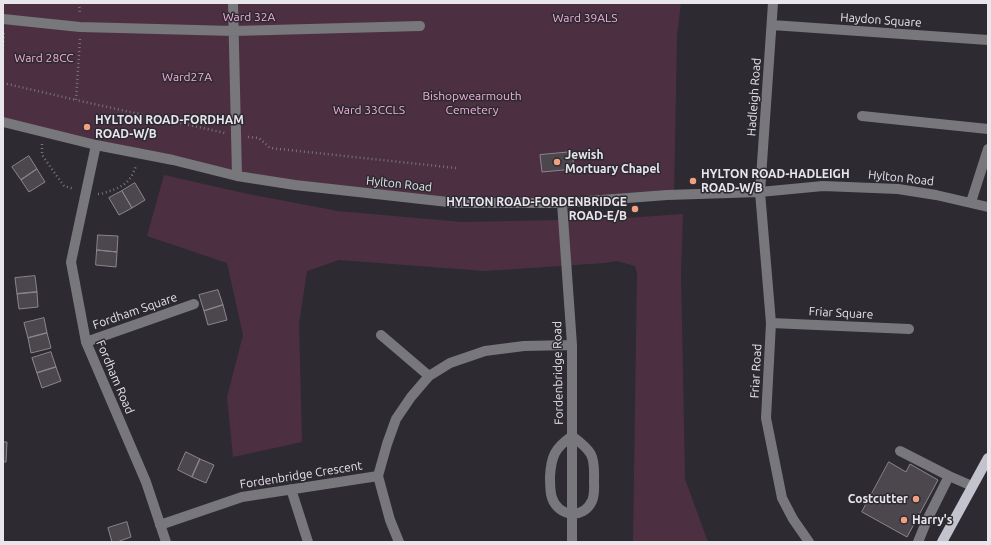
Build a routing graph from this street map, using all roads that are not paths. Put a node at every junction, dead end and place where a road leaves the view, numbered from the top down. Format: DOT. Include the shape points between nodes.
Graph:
graph roads {
  1 [pos="233,3"];
  2 [pos="773,3"];
  3 [pos="4,19"];
  4 [pos="772,25"];
  5 [pos="420,26"];
  6 [pos="234,32"];
  7 [pos="988,40"];
  8 [pos="862,116"];
  9 [pos="3,122"];
  10 [pos="988,129"];
  11 [pos="96,146"];
  12 [pos="988,149"];
  13 [pos="237,176"];
  14 [pos="760,192"];
  15 [pos="971,202"];
  16 [pos="562,204"];
  17 [pos="988,207"];
  18 [pos="194,304"];
  19 [pos="771,323"];
  20 [pos="909,330"];
  21 [pos="381,335"];
  22 [pos="86,342"];
  23 [pos="572,345"];
  24 [pos="429,376"];
  25 [pos="572,436"];
  26 [pos="900,450"];
  27 [pos="988,458"];
  28 [pos="378,476"];
  29 [pos="949,476"];
  30 [pos="972,486"];
  31 [pos="291,489"];
  32 [pos="572,515"];
  33 [pos="160,525"];
  34 [pos="166,542"];
  35 [pos="308,542"];
  36 [pos="399,542"];
  37 [pos="572,542"];
  38 [pos="809,542"];
  39 [pos="918,542"];
  40 [pos="942,542"];
  1 -- 6 [label="street"];
  2 -- 4 [label="street, Hadleigh Road"];
  3 -- 6 [label="street" via="80,27"];
  4 -- 7 [label="street, Haydon Square"];
  4 -- 14 [label="street, Hadleigh Road"];
  5 -- 6 [label="street"];
  6 -- 13 [label="street"];
  8 -- 10 [label="street"];
  9 -- 11 [label="street, Hylton Road"];
  11 -- 13 [label="street, Hylton Road" via="173,160"];
  11 -- 22 [label="street, Fordham Road" via="71,262"];
  12 -- 15 [label="street"];
  13 -- 16 [label="street, Hylton Road" via="309,187 458,203"];
  14 -- 15 [label="street, Hylton Road" via="823,186 898,189"];
  14 -- 16 [label="street, Hylton Road" via="668,195"];
  14 -- 19 [label="street, Friar Road"];
  15 -- 17 [label="street, Hylton Road"];
  16 -- 23 [label="street, Fordenbridge Road"];
  18 -- 22 [label="street, Fordham Square"];
  19 -- 20 [label="street, Friar Square"];
  19 -- 38 [label="street, Friar Road" via="766,418 782,498"];
  21 -- 24 [label="street"];
  22 -- 33 [label="street, Fordham Road" via="146,482"];
  23 -- 24 [label="street, Fordenbridge Crescent" via="524,346 485,351 450,363"];
  23 -- 25 [label="street, Fordenbridge Road"];
  24 -- 28 [label="street, Fordenbridge Crescent" via="396,419"];
  25 -- 32 [label="street, Fordenbridge Road"];
  25 -- 32 [label="street" via="552,457 550,486 555,505"];
  25 -- 32 [label="street" via="589,450 594,465 594,492 591,502 588,508"];
  26 -- 29 [label="street"];
  27 -- 30 [label="main road"];
  28 -- 31 [label="street, Fordenbridge Crescent"];
  28 -- 36 [label="street, Fordenbridge Crescent"];
  29 -- 30 [label="street"];
  29 -- 39 [label="street" via="926,520"];
  30 -- 40 [label="main road"];
  31 -- 33 [label="street, Fordenbridge Crescent" via="242,497"];
  31 -- 35 [label="street"];
  32 -- 37 [label="street, Fordenbridge Road"];
  33 -- 34 [label="street, Fordham Road"];
}
